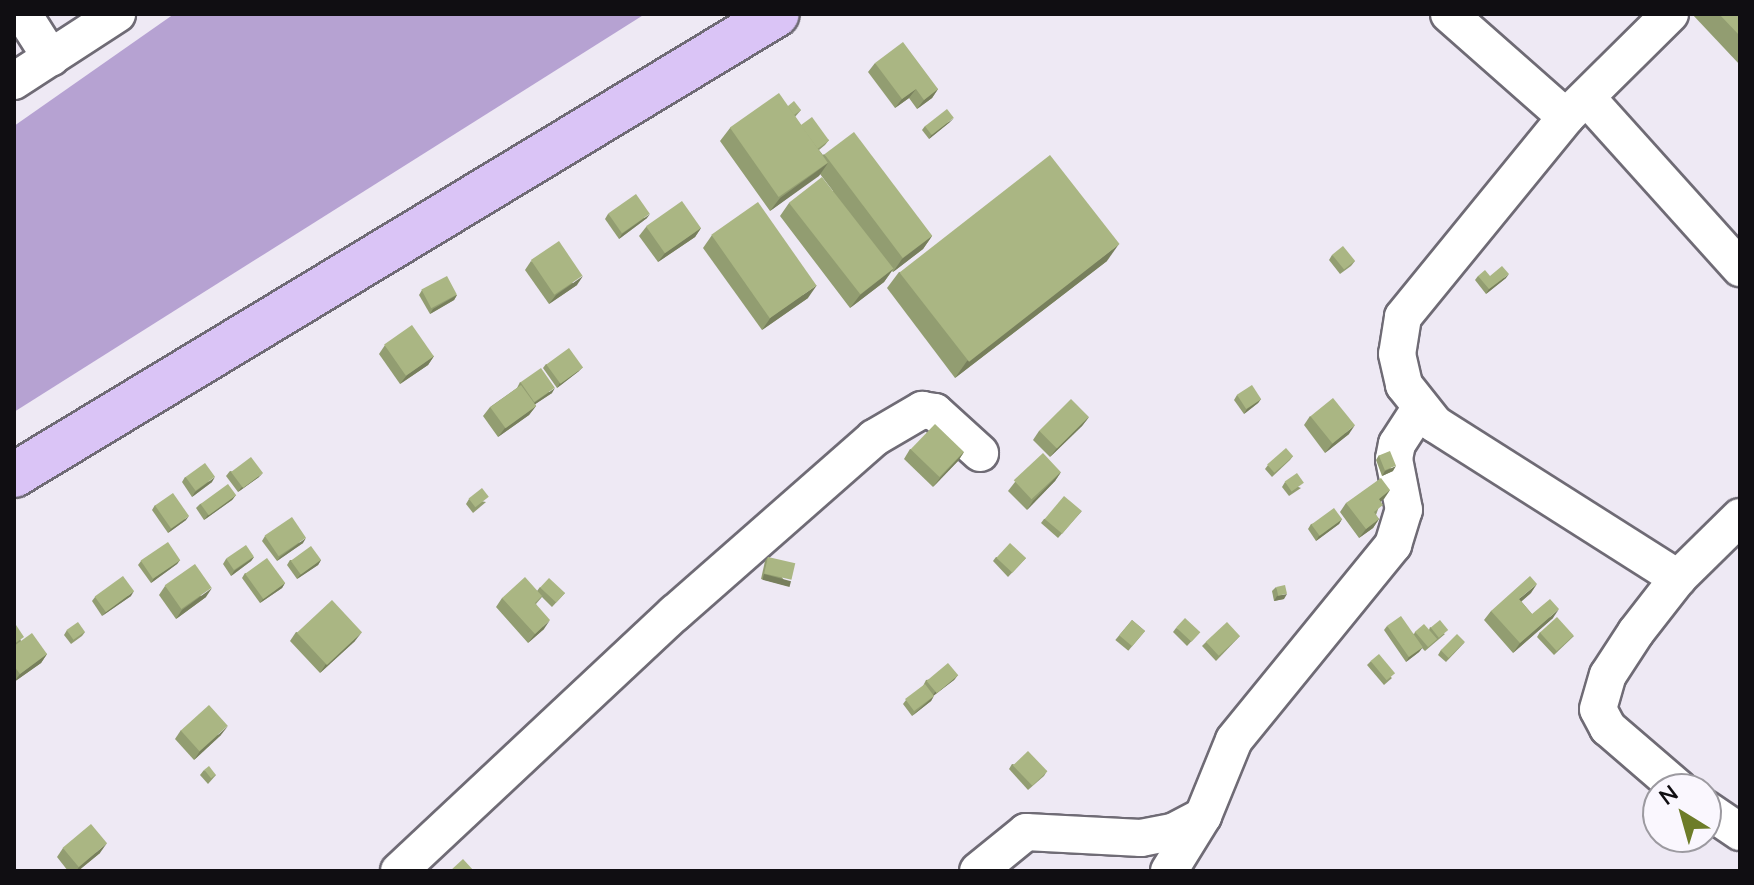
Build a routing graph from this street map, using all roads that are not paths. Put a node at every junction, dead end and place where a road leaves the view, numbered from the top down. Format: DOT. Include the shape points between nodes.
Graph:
graph roads {
  1 [pos="23,14"];
  2 [pos="117,14"];
  3 [pos="777,14"];
  4 [pos="1449,14"];
  5 [pos="1670,14"];
  6 [pos="51,58"];
  7 [pos="14,81"];
  8 [pos="1576,107"];
  9 [pos="1740,268"];
  10 [pos="1419,410"];
  11 [pos="980,453"];
  12 [pos="14,475"];
  13 [pos="1740,517"];
  14 [pos="1678,578"];
  15 [pos="1660,773"];
  16 [pos="1203,816"];
  17 [pos="1722,820"];
  18 [pos="1740,832"];
  19 [pos="399,871"];
  20 [pos="978,871"];
  21 [pos="1169,871"];
  1 -- 6 [label="street"];
  2 -- 6 [label="street"];
  3 -- 12 [label="main road"];
  4 -- 8 [label="street"];
  5 -- 8 [label="street"];
  6 -- 7 [label="street"];
  8 -- 9 [label="street"];
  8 -- 10 [label="street" via="1403,317 1397,354 1404,385"];
  10 -- 14 [label="street"];
  10 -- 16 [label="street" via="1397,444 1394,459 1404,510 1393,545 1234,740"];
  11 -- 19 [label="street" via="935,412 922,410 874,438 675,613"];
  13 -- 14 [label="street"];
  14 -- 15 [label="street" via="1608,675 1598,709 1608,728"];
  16 -- 20 [label="street" via="1173,832 1141,838 1026,832"];
  16 -- 21 [label="street"];
  17 -- 18 [label="street"];
}
